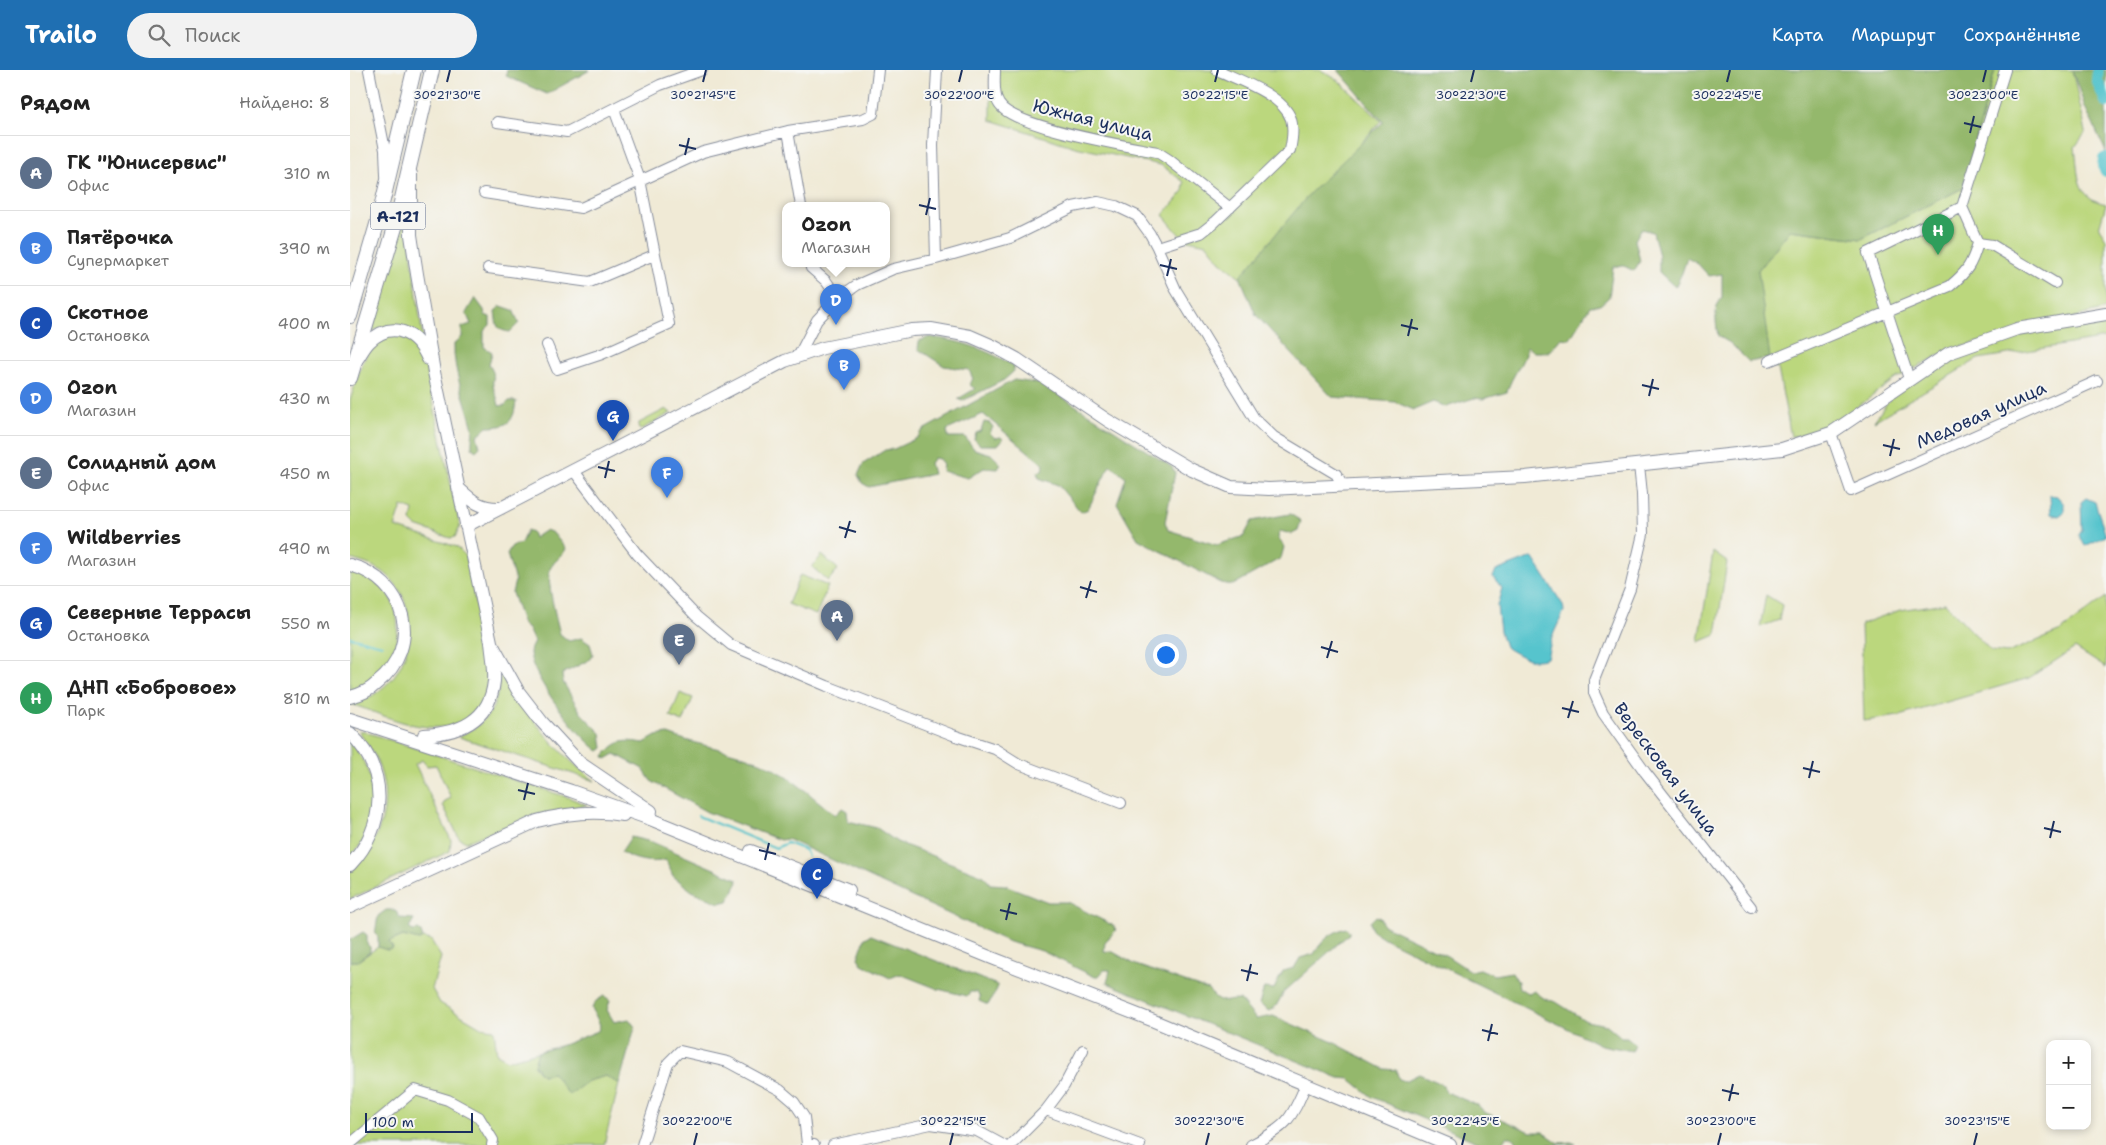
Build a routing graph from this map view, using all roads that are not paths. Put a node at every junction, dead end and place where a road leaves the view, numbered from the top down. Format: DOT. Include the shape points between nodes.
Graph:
graph roads {
  1 [pos="369,70"];
  2 [pos="414,70"];
  3 [pos="432,70"];
  4 [pos="702,70"];
  5 [pos="878,70"];
  6 [pos="937,70"];
  7 [pos="995,70"];
  8 [pos="1218,70"];
  9 [pos="2005,70"];
  10 [pos="614,109"];
  11 [pos="497,122"];
  12 [pos="788,130"];
  13 [pos="412,157"];
  14 [pos="640,180"];
  15 [pos="386,187"];
  16 [pos="484,193"];
  17 [pos="799,202"];
  18 [pos="1230,208"];
  19 [pos="1962,208"];
  20 [pos="1978,243"];
  21 [pos="1157,247"];
  22 [pos="654,255"];
  23 [pos="936,259"];
  24 [pos="811,267"];
  25 [pos="488,268"];
  26 [pos="2055,283"];
  27 [pos="838,298"];
  28 [pos="1888,312"];
  29 [pos="2106,314"];
  30 [pos="350,316"];
  31 [pos="546,346"];
  32 [pos="799,355"];
  33 [pos="356,360"];
  34 [pos="1770,361"];
  35 [pos="434,372"];
  36 [pos="350,378"];
  37 [pos="1909,379"];
  38 [pos="2097,381"];
  39 [pos="1831,433"];
  40 [pos="1639,465"];
  41 [pos="574,471"];
  42 [pos="1342,485"];
  43 [pos="458,488"];
  44 [pos="504,507"];
  45 [pos="489,515"];
  46 [pos="466,526"];
  47 [pos="471,548"];
  48 [pos="350,565"];
  49 [pos="491,642"];
  50 [pos="350,697"];
  51 [pos="350,711"];
  52 [pos="350,719"];
  53 [pos="350,733"];
  54 [pos="424,735"];
  55 [pos="1121,803"];
  56 [pos="651,815"];
  57 [pos="350,865"];
  58 [pos="350,906"];
  59 [pos="1751,907"];
  60 [pos="1083,1050"];
  61 [pos="1306,1084"];
  62 [pos="1046,1110"];
  63 [pos="350,1144"];
  64 [pos="492,1145"];
  65 [pos="642,1145"];
  66 [pos="807,1145"];
  67 [pos="832,1145"];
  68 [pos="1003,1145"];
  69 [pos="1011,1145"];
  70 [pos="1140,1145"];
  71 [pos="1251,1145"];
  72 [pos="1450,1145"];
  1 -- 15 [label="street" via="385,150"];
  2 -- 15 [label="highway, А-121"];
  3 -- 13 [label="highway, А-121"];
  4 -- 10 [label="street" via="660,85"];
  5 -- 12 [label="street" via="873,114 863,119"];
  6 -- 23 [label="street" via="933,145"];
  7 -- 18 [label="street, Южная улица" via="997,99 1010,115 1062,132 1157,152"];
  8 -- 18 [label="street" via="1257,88 1282,105 1290,119 1292,136 1290,150"];
  9 -- 19 [label="street"];
  10 -- 11 [label="street" via="567,132"];
  10 -- 14 [label="street"];
  12 -- 14 [label="street" via="703,152"];
  12 -- 17 [label="street"];
  13 -- 33 [label="highway, А-121"];
  13 -- 35 [label="main road" via="411,235"];
  14 -- 16 [label="street" via="581,208"];
  14 -- 22 [label="street"];
  15 -- 30 [label="highway, А-121"];
  18 -- 21 [label="street" via="1201,233"];
  19 -- 20 [label="street"];
  19 -- 28 [label="street" via="1868,253"];
  20 -- 26 [label="street" via="1992,245"];
  20 -- 28 [label="street" via="1965,273 1950,286"];
  21 -- 23 [label="street" via="1137,216 1098,202 1073,207 1010,238"];
  21 -- 42 [label="street" via="1176,290 1254,418 1274,437 1336,474"];
  22 -- 25 [label="street" via="590,282"];
  22 -- 31 [label="street" via="669,324 602,354 557,369"];
  23 -- 27 [label="street" via="893,269 857,285"];
  24 -- 27 [label="street"];
  27 -- 32 [label="street" via="817,320"];
  28 -- 34 [label="street"];
  28 -- 37 [label="street"];
  29 -- 37 [label="main road" via="2017,329 1949,353"];
  32 -- 41 [label="main road"];
  32 -- 42 [label="main road" via="904,332 931,329 952,332 993,346 1017,359 1116,425 1192,470 1231,487 1269,489"];
  33 -- 35 [label="main road" via="369,342 391,330 415,338"];
  33 -- 36 [label="highway, А-121"];
  35 -- 43 [label="main road"];
  37 -- 39 [label="main road"];
  38 -- 39 [label="street, Медовая улица" via="1851,491"];
  39 -- 40 [label="main road" via="1782,449"];
  40 -- 42 [label="main road" via="1525,478"];
  40 -- 59 [label="street, Вересковая улица" via="1643,534 1630,589 1594,680 1594,693 1603,713 1645,772"];
  41 -- 44 [label="main road"];
  41 -- 55 [label="street" via="637,554 730,645 995,749 1019,764"];
  43 -- 44 [label="main road" via="475,504 488,508"];
  43 -- 46 [label="main road"];
  44 -- 45 [label="main road"];
  45 -- 46 [label="main road"];
  45 -- 47 [label="main road" via="480,526"];
  46 -- 47 [label="main road"];
  47 -- 49 [label="main road"];
  48 -- 50 [label="main road" via="364,568 391,590 400,607 403,623 398,659 386,676 372,688"];
  49 -- 54 [label="main road" via="494,681 488,704 477,718 458,730"];
  49 -- 56 [label="main road" via="518,691 542,722 580,763"];
  51 -- 54 [label="main road"];
  52 -- 56 [label="main road"];
  53 -- 57 [label="main road" via="371,761 379,798 371,837"];
  54 -- 56 [label="main road" via="574,783"];
  56 -- 58 [label="main road" via="586,812 536,821"];
  56 -- 61 [label="main road" via="992,958"];
  60 -- 62 [label="street" via="1064,1086"];
  61 -- 71 [label="street" via="1296,1110 1280,1129"];
  61 -- 72 [label="main road"];
  62 -- 69 [label="street"];
  62 -- 70 [label="street"];
  63 -- 64 [label="street" via="414,1090 448,1100 479,1117 493,1140"];
  65 -- 66 [label="street" via="668,1063 680,1051 728,1062 780,1090 804,1117"];
  67 -- 68 [label="street" via="931,1124 977,1131"];
}
